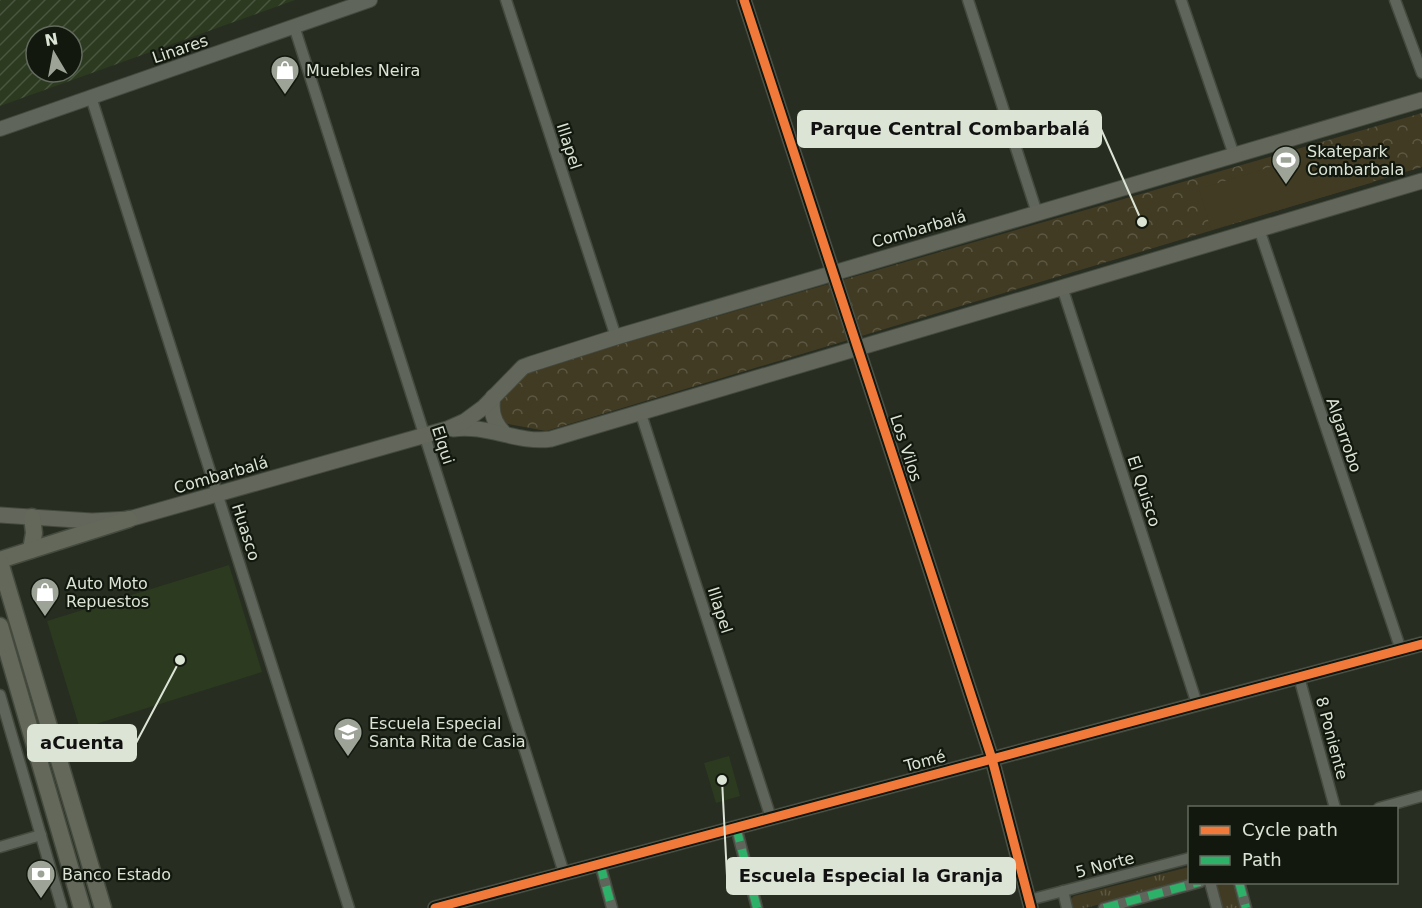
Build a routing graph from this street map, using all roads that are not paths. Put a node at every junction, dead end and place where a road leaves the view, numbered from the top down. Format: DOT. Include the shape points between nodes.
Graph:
graph roads {
  1 [pos="370,0"];
  2 [pos="506,0"];
  3 [pos="744,0"];
  4 [pos="968,0"];
  5 [pos="1181,0"];
  6 [pos="1395,0"];
  7 [pos="294,26"];
  8 [pos="1422,73"];
  9 [pos="91,97"];
  10 [pos="1422,100"];
  11 [pos="0,129"];
  12 [pos="1234,155"];
  13 [pos="1422,181"];
  14 [pos="1037,213"];
  15 [pos="1259,229"];
  16 [pos="833,273"];
  17 [pos="1062,287"];
  18 [pos="616,336"];
  19 [pos="857,347"];
  20 [pos="493,397"];
  21 [pos="640,411"];
  22 [pos="447,429"];
  23 [pos="505,434"];
  24 [pos="425,436"];
  25 [pos="218,494"];
  26 [pos="0,515"];
  27 [pos="32,517"];
  28 [pos="129,519"];
  29 [pos="31,550"];
  30 [pos="0,561"];
  31 [pos="0,626"];
  32 [pos="1422,644"];
  33 [pos="1401,650"];
  34 [pos="1299,677"];
  35 [pos="0,695"];
  36 [pos="1197,704"];
  37 [pos="992,759"];
  38 [pos="1422,796"];
  39 [pos="1335,806"];
  40 [pos="1383,806"];
  41 [pos="771,818"];
  42 [pos="736,827"];
  43 [pos="41,835"];
  44 [pos="0,847"];
  45 [pos="1188,859"];
  46 [pos="600,864"];
  47 [pos="564,873"];
  48 [pos="1193,884"];
  49 [pos="1211,884"];
  50 [pos="1240,884"];
  51 [pos="1063,891"];
  52 [pos="1030,904"];
  53 [pos="62,908"];
  54 [pos="82,908"];
  55 [pos="103,908"];
  56 [pos="350,908"];
  57 [pos="435,908"];
  58 [pos="612,908"];
  59 [pos="757,908"];
  60 [pos="1067,908"];
  61 [pos="1104,908"];
  62 [pos="1217,908"];
  63 [pos="1246,908"];
  1 -- 7 [label="street, Linares"];
  2 -- 18 [label="street, Illapel"];
  3 -- 16 [label="street, Los Vilos"];
  4 -- 14 [label="street"];
  5 -- 12 [label="street"];
  6 -- 8 [label="street"];
  7 -- 9 [label="street, Linares"];
  7 -- 24 [label="street, Elqui"];
  9 -- 11 [label="street, Linares"];
  9 -- 25 [label="street, Huasco"];
  10 -- 12 [label="main road, Combarbalá"];
  12 -- 14 [label="main road, Combarbalá"];
  13 -- 15 [label="main road, Combarbalá"];
  14 -- 16 [label="main road, Combarbalá"];
  15 -- 17 [label="main road, Combarbalá"];
  15 -- 33 [label="street, Algarrobo"];
  16 -- 18 [label="main road, Combarbalá"];
  16 -- 19 [label="street, Los Vilos"];
  17 -- 19 [label="main road, Combarbalá"];
  17 -- 36 [label="street, El Quisco"];
  18 -- 20 [label="main road, Combarbalá" via="523,367"];
  19 -- 21 [label="main road, Combarbalá"];
  19 -- 37 [label="street, Los Vilos"];
  20 -- 22 [label="main road, Combarbalá" via="474,415"];
  20 -- 23 [label="main road" via="493,416"];
  21 -- 23 [label="main road, Combarbalá" via="551,439"];
  21 -- 41 [label="street, Illapel"];
  22 -- 23 [label="main road, Combarbalá" via="478,428"];
  22 -- 24 [label="main road, Combarbalá"];
  24 -- 25 [label="main road, Combarbalá"];
  24 -- 47 [label="street, Elqui"];
  25 -- 28 [label="main road, Combarbalá"];
  25 -- 56 [label="street, Huasco"];
  26 -- 27 [label="main road, Combarbalá"];
  27 -- 28 [label="main road, Combarbalá"];
  27 -- 29 [label="main road"];
  28 -- 29 [label="main road"];
  29 -- 30 [label="main road"];
  30 -- 55 [label="main road"];
  31 -- 54 [label="main road"];
  32 -- 33 [label="street, Tomé"];
  33 -- 34 [label="street, Tomé"];
  34 -- 36 [label="street, Tomé"];
  34 -- 39 [label="street, 8 Poniente"];
  35 -- 43 [label="street"];
  36 -- 37 [label="street, Tomé"];
  37 -- 41 [label="street, Tomé"];
  37 -- 52 [label="street, Los Vilos"];
  38 -- 40 [label="street"];
  41 -- 42 [label="street, Tomé"];
  42 -- 46 [label="street, Tomé"];
  42 -- 59 [label="street"];
  43 -- 44 [label="street"];
  43 -- 53 [label="street"];
  45 -- 51 [label="street, 5 Norte"];
  46 -- 47 [label="street, Tomé"];
  46 -- 58 [label="street"];
  47 -- 57 [label="street, Tomé"];
  48 -- 61 [label="street"];
  49 -- 62 [label="street"];
  50 -- 63 [label="street"];
  51 -- 52 [label="street, 5 Norte"];
  51 -- 60 [label="street"];
}
